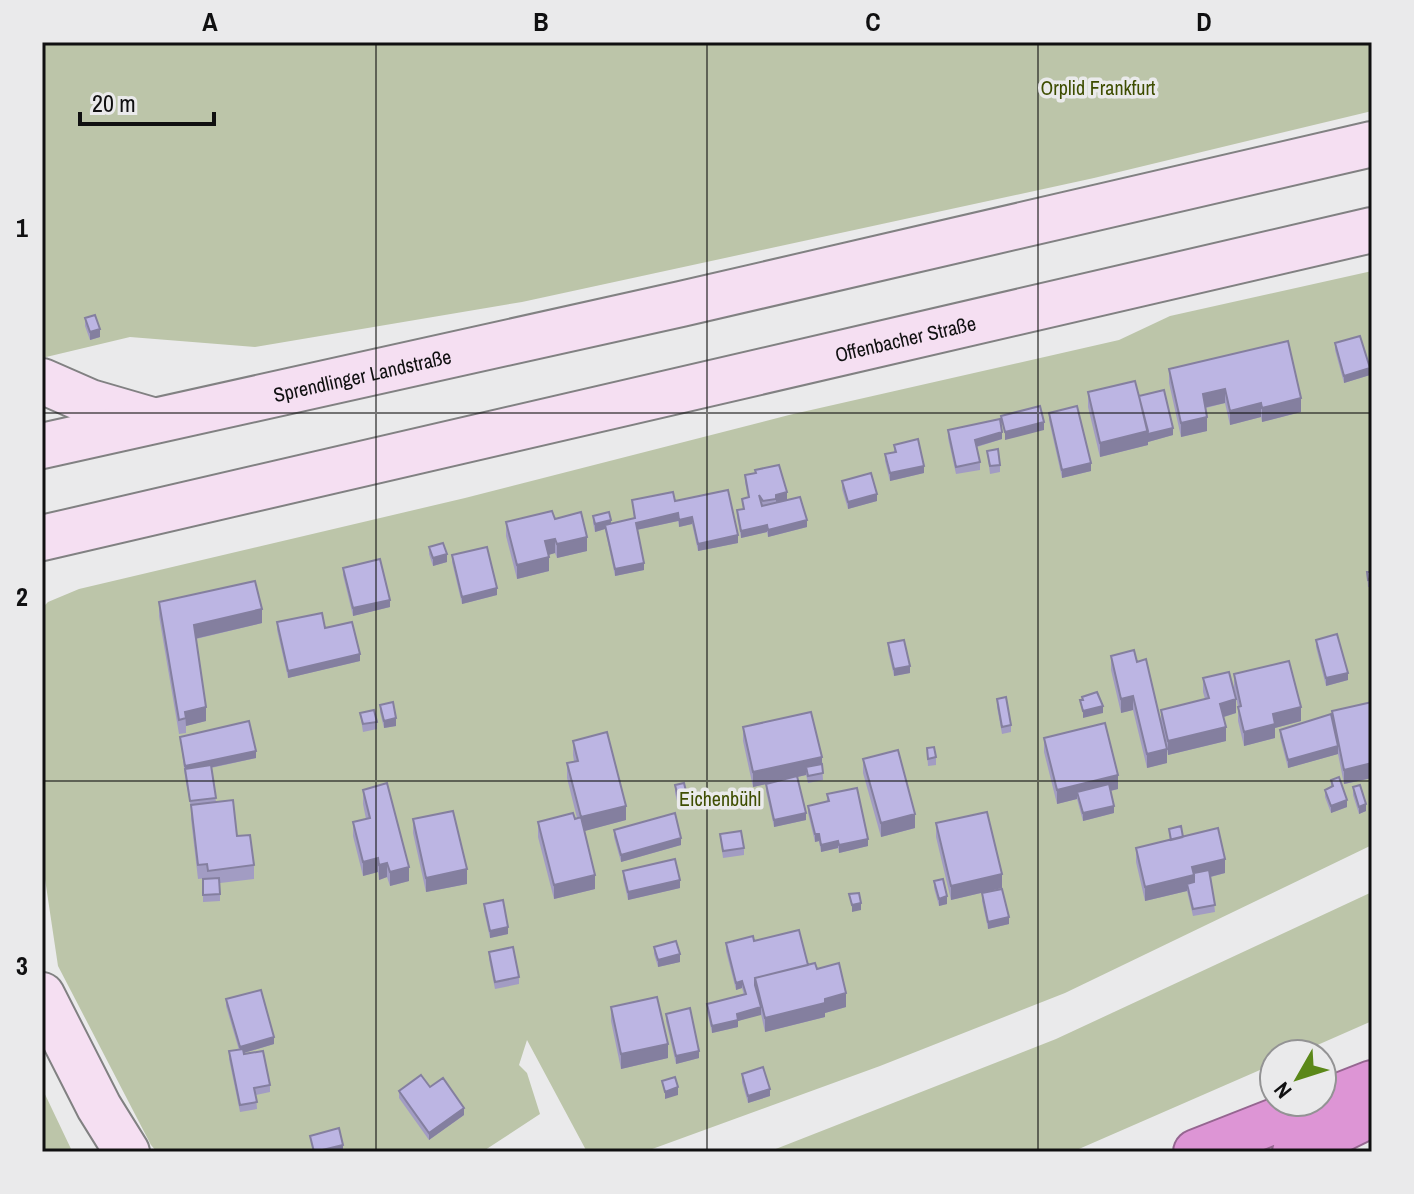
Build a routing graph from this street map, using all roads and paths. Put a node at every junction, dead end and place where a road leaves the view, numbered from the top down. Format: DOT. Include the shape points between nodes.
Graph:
graph roads {
  1 [pos="1372,144"];
  2 [pos="1372,230"];
  3 [pos="42,381"];
  4 [pos="154,420"];
  5 [pos="42,446"];
  6 [pos="42,538"];
  7 [pos="42,995"];
  8 [pos="1372,1083"];
  9 [pos="1372,1114"];
  10 [pos="127,1152"];
  11 [pos="1196,1152"];
  12 [pos="1295,1152"];
  1 -- 4 [label="main road, Sprendlinger Landstraße"];
  2 -- 6 [label="main road, Offenbacher Straße"];
  3 -- 4 [label="main road" via="90,402"];
  4 -- 5 [label="main road, Sprendlinger Landstraße"];
  7 -- 10 [label="main road"];
  8 -- 11 [label="highway"];
  9 -- 12 [label="highway"];
}
